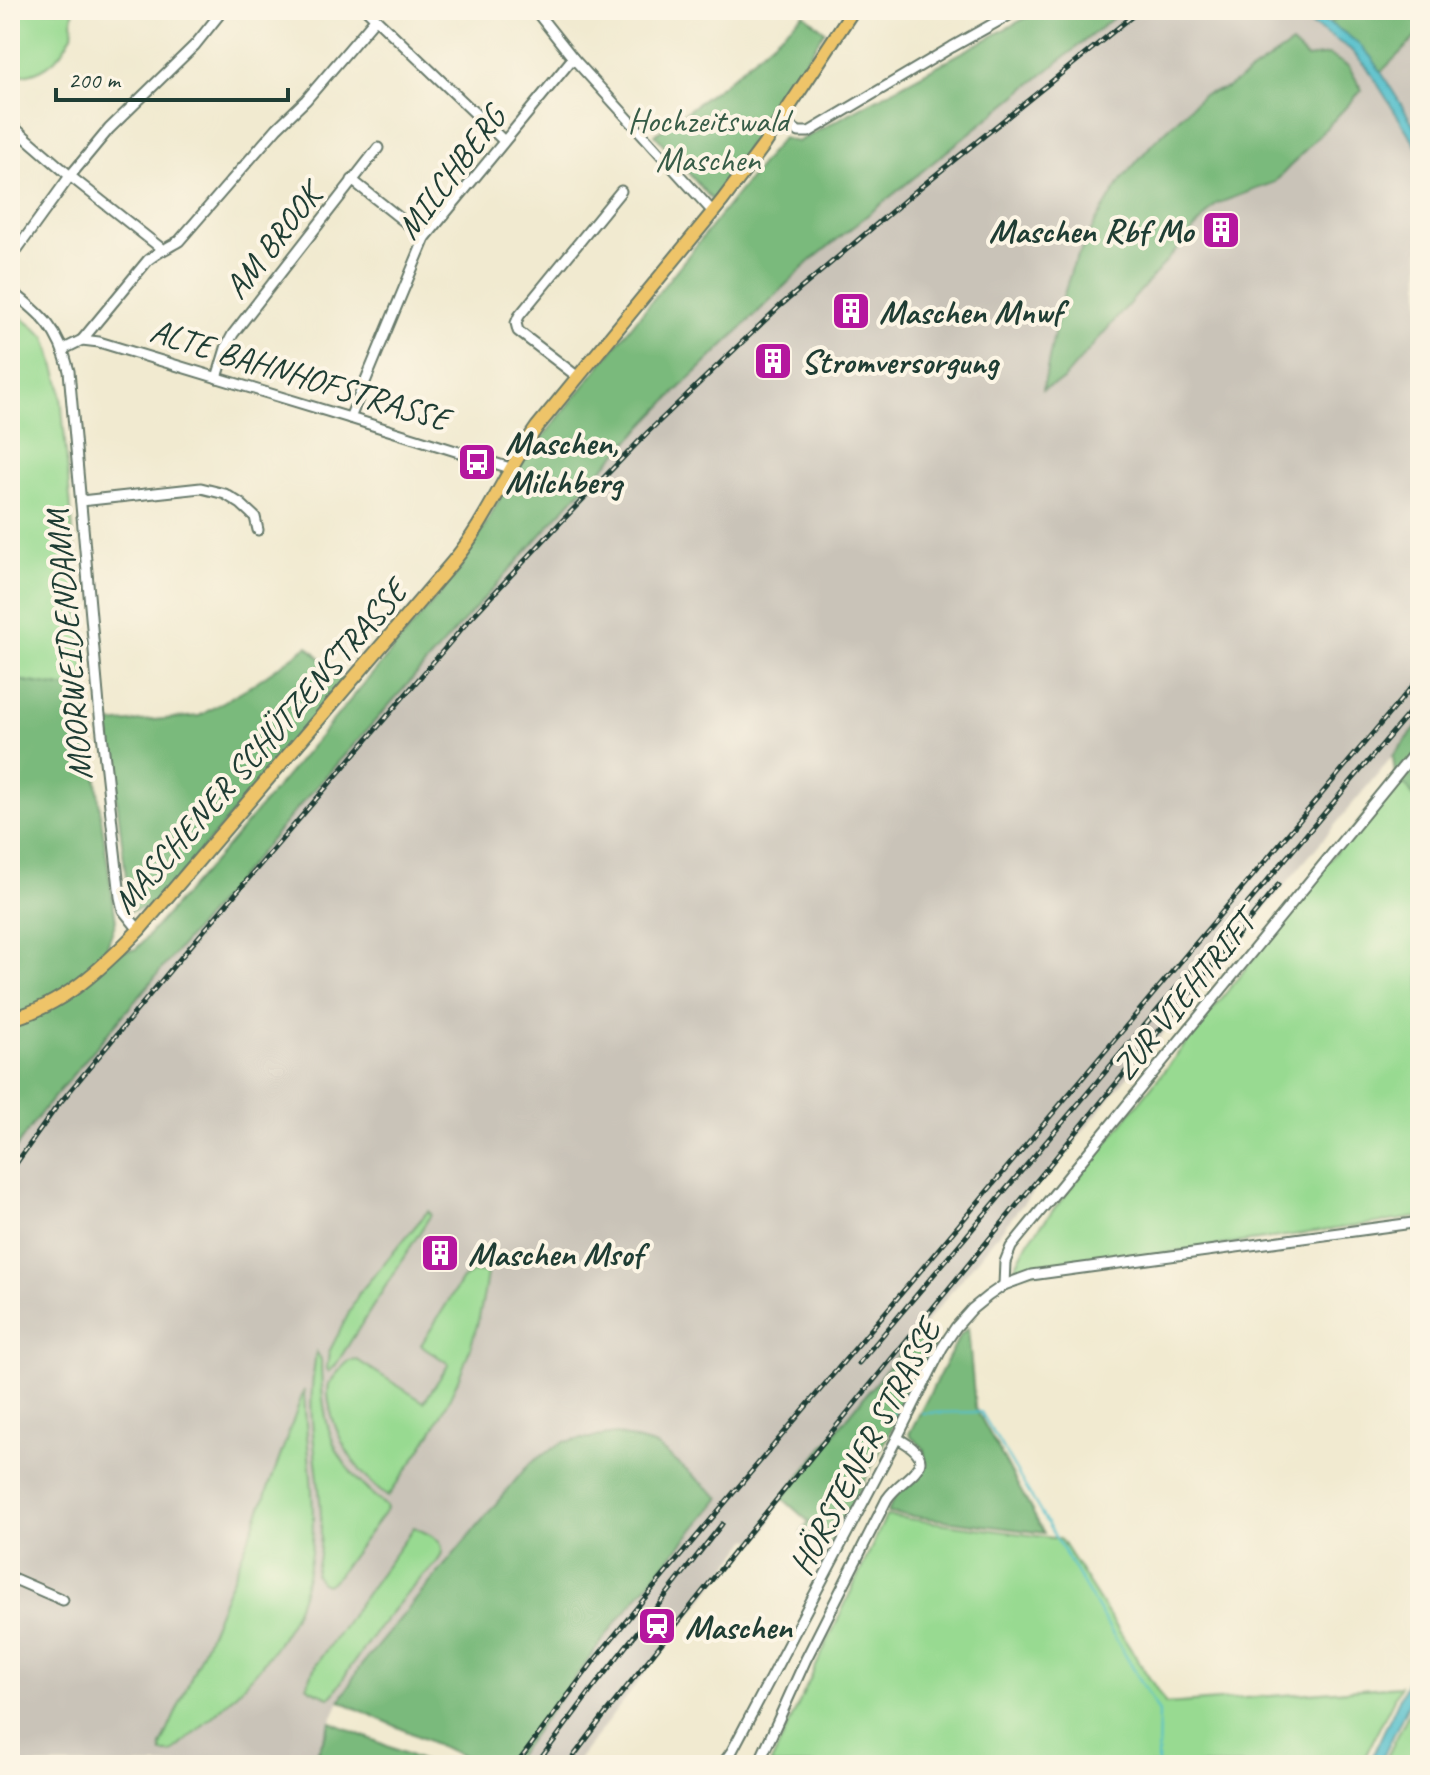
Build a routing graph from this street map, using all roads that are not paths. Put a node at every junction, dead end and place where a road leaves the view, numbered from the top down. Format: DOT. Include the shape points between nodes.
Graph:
graph roads {
  1 [pos="223,10"];
  2 [pos="367,10"];
  3 [pos="535,10"];
  4 [pos="853,10"];
  5 [pos="1018,10"];
  6 [pos="375,19"];
  7 [pos="573,58"];
  8 [pos="780,120"];
  9 [pos="10,124"];
  10 [pos="504,141"];
  11 [pos="378,148"];
  12 [pos="70,176"];
  13 [pos="352,180"];
  14 [pos="621,191"];
  15 [pos="713,212"];
  16 [pos="425,238"];
  17 [pos="162,249"];
  18 [pos="10,259"];
  19 [pos="10,290"];
  20 [pos="82,340"];
  21 [pos="64,349"];
  22 [pos="578,377"];
  23 [pos="217,378"];
  24 [pos="350,418"];
  25 [pos="510,468"];
  26 [pos="81,501"];
  27 [pos="258,530"];
  28 [pos="1420,746"];
  29 [pos="139,930"];
  30 [pos="10,1019"];
  31 [pos="1420,1222"];
  32 [pos="1004,1285"];
  33 [pos="897,1438"];
  34 [pos="10,1577"];
  35 [pos="63,1600"];
  36 [pos="722,1765"];
  37 [pos="758,1765"];
  1 -- 12 [label="street"];
  2 -- 6 [label="street"];
  3 -- 7 [label="street"];
  4 -- 8 [label="main road"];
  5 -- 8 [label="street" via="809,132"];
  6 -- 10 [label="street"];
  6 -- 17 [label="street" via="179,241"];
  7 -- 10 [label="street, MILCHBERG"];
  7 -- 15 [label="street"];
  8 -- 15 [label="main road"];
  9 -- 12 [label="street"];
  10 -- 16 [label="street, MILCHBERG"];
  11 -- 13 [label="street, AM BROOK"];
  12 -- 17 [label="street"];
  12 -- 18 [label="street"];
  13 -- 16 [label="street, AM BROOK"];
  13 -- 23 [label="street, AM BROOK" via="233,334"];
  14 -- 22 [label="street" via="516,323 518,331"];
  15 -- 22 [label="main road"];
  16 -- 24 [label="street, MILCHBERG"];
  17 -- 20 [label="street"];
  19 -- 21 [label="street" via="44,318"];
  20 -- 21 [label="street"];
  20 -- 23 [label="street, ALTE BAHNHOFSTRASSE"];
  21 -- 26 [label="street, MOORWEIDENDAMM"];
  22 -- 25 [label="main road"];
  23 -- 24 [label="street, ALTE BAHNHOFSTRASSE"];
  24 -- 25 [label="street, ALTE BAHNHOFSTRASSE"];
  25 -- 29 [label="main road, MASCHENER SCHÜTZENSTRASSE" via="464,549"];
  26 -- 27 [label="street" via="201,488 241,504 255,517"];
  26 -- 29 [label="street, MOORWEIDENDAMM" via="120,897"];
  28 -- 32 [label="street, ZUR VIEHTRIFT" via="1011,1247"];
  29 -- 30 [label="main road, MASCHENER SCHÜTZENSTRASSE" via="69,992"];
  31 -- 32 [label="street, HÖRSTENER STRASSE" via="1031,1275"];
  32 -- 33 [label="street, HÖRSTENER STRASSE" via="956,1327"];
  33 -- 36 [label="street, HÖRSTENER STRASSE"];
  33 -- 37 [label="street" via="917,1451 918,1469 887,1499"];
  34 -- 35 [label="street"];
}
